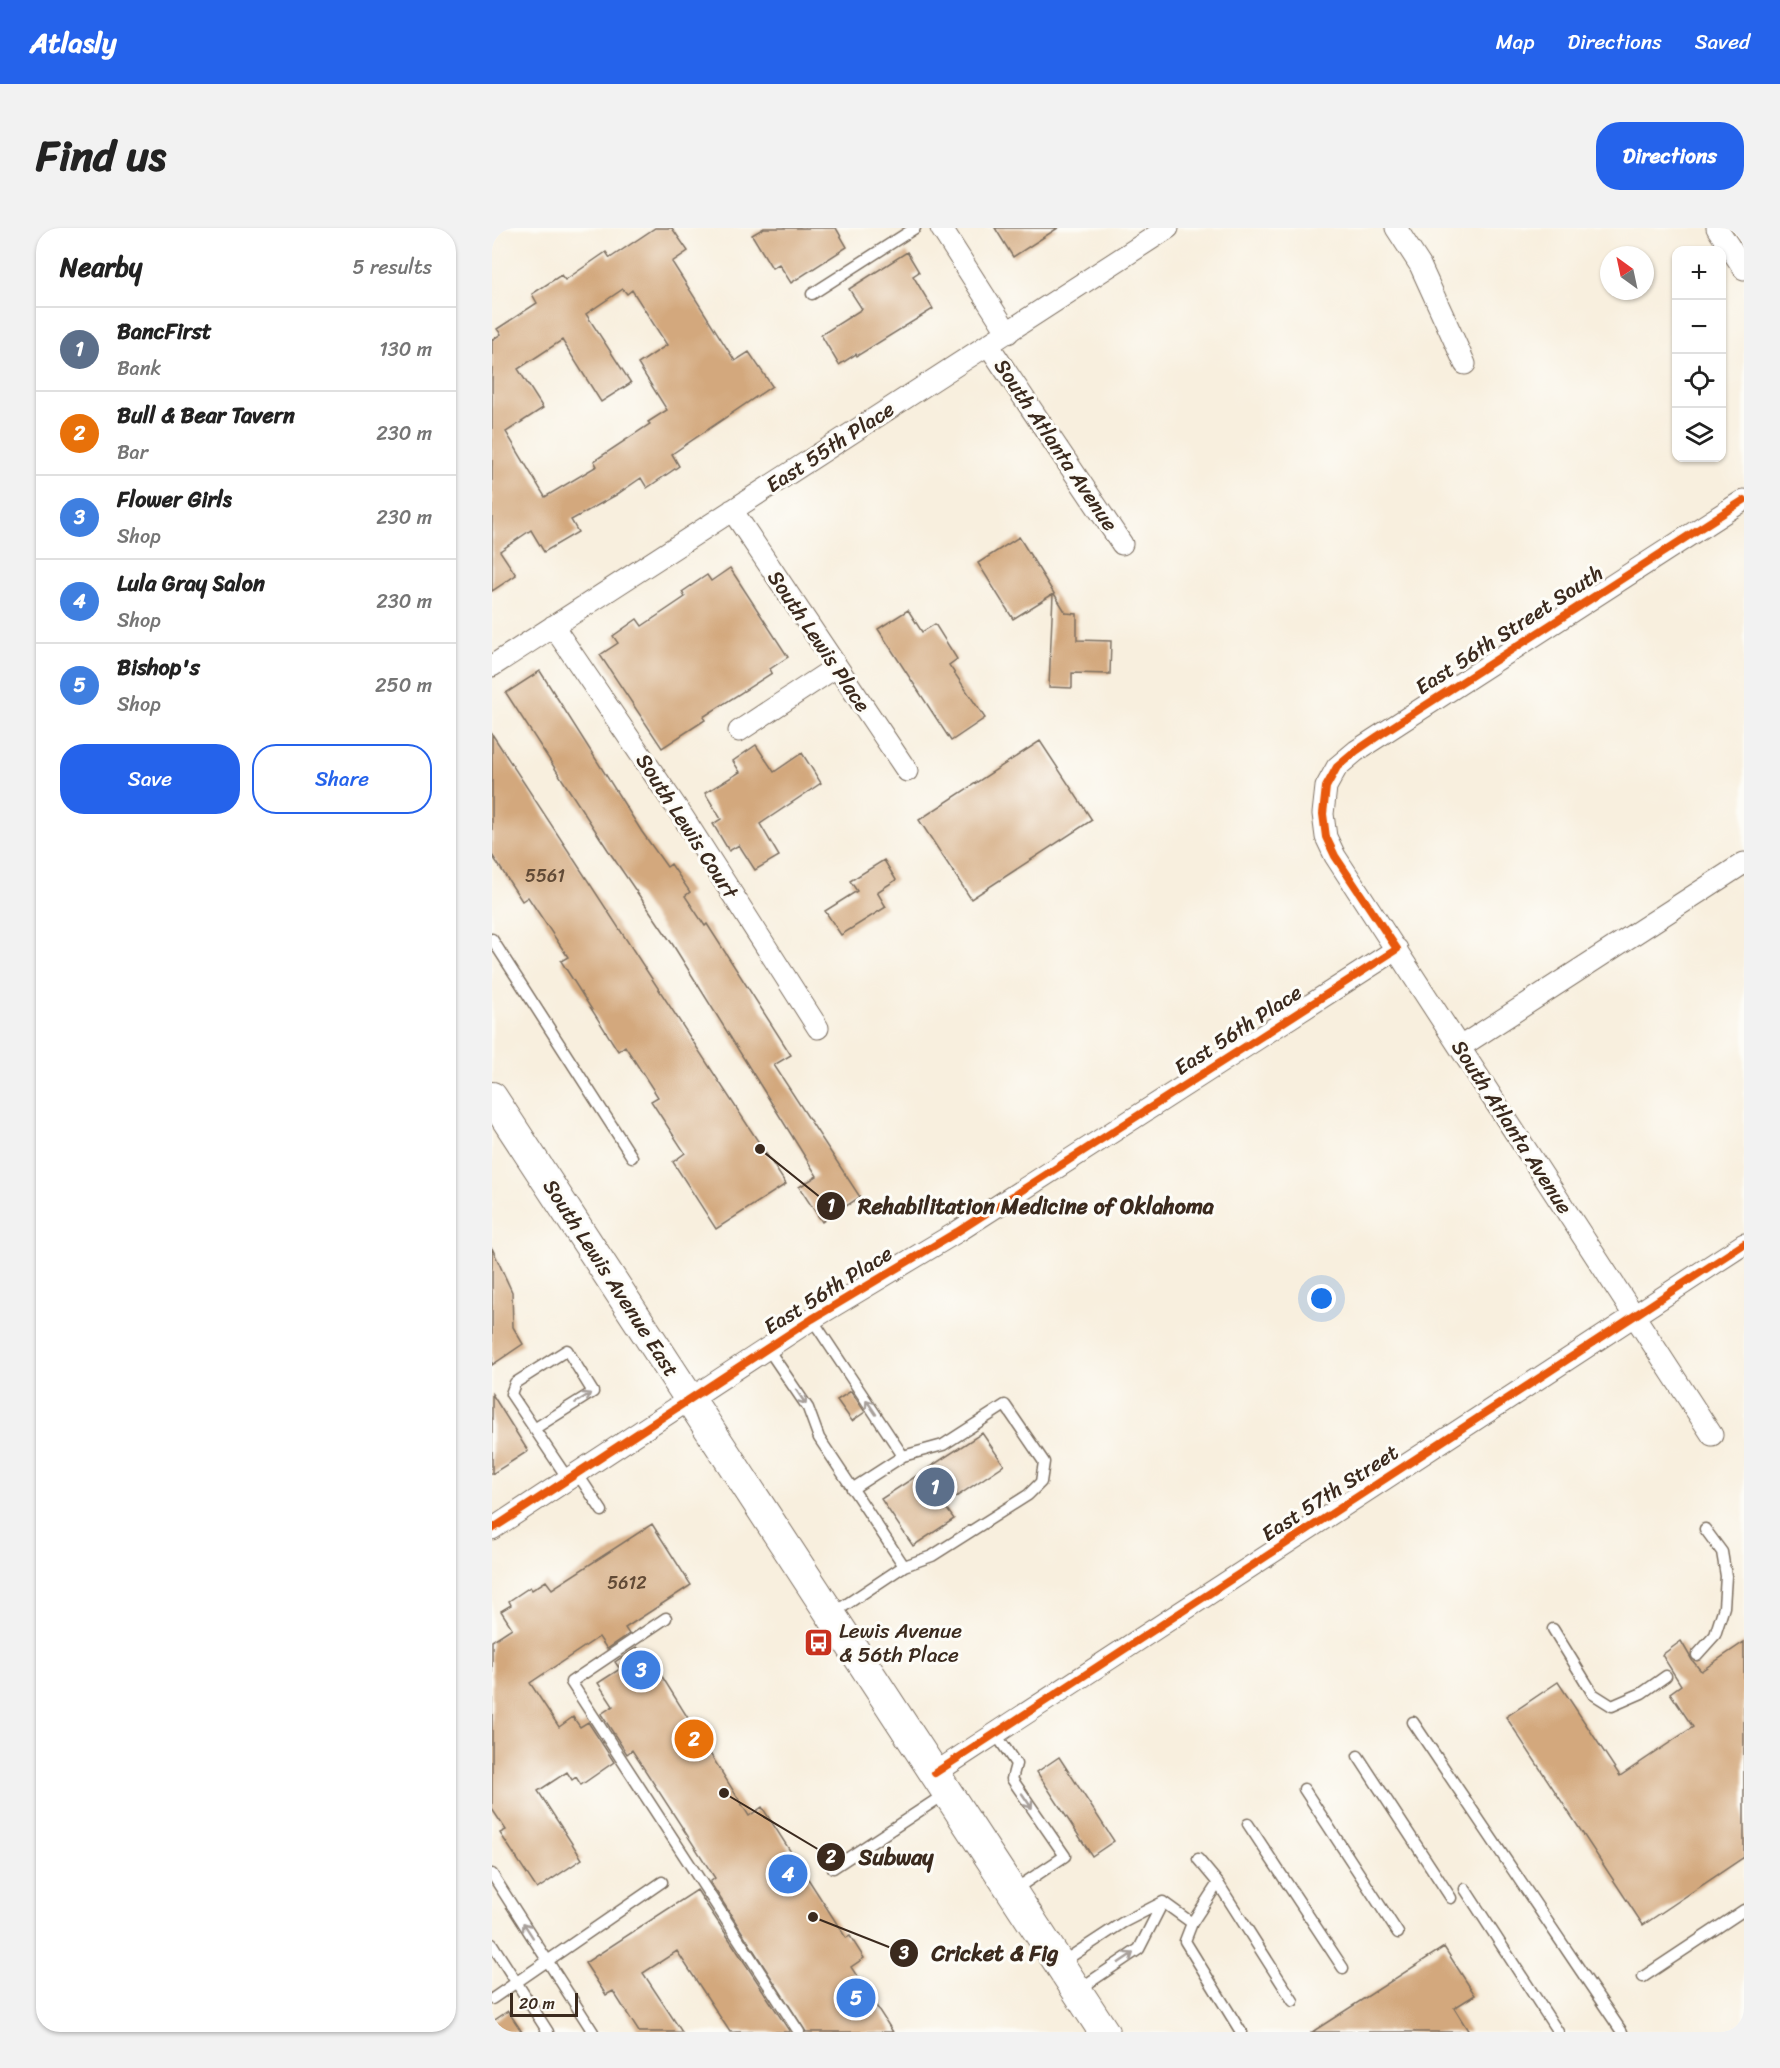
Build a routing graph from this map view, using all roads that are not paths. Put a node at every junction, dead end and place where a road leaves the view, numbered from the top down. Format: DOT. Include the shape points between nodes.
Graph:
graph roads {
  1 [pos="915,228"];
  2 [pos="941,228"];
  3 [pos="1168,228"];
  4 [pos="1396,228"];
  5 [pos="1717,228"];
  6 [pos="1744,269"];
  7 [pos="812,294"];
  8 [pos="1008,333"];
  9 [pos="989,345"];
  10 [pos="1465,364"];
  11 [pos="1744,500"];
  12 [pos="732,510"];
  13 [pos="1122,544"];
  14 [pos="553,626"];
  15 [pos="492,666"];
  16 [pos="836,667"];
  17 [pos="739,731"];
  18 [pos="907,771"];
  19 [pos="1323,814"];
  20 [pos="1744,863"];
  21 [pos="492,939"];
  22 [pos="1397,949"];
  23 [pos="818,1028"];
  24 [pos="1460,1047"];
  25 [pos="492,1098"];
  26 [pos="632,1157"];
  27 [pos="1744,1244"];
  28 [pos="1635,1316"];
  29 [pos="812,1319"];
  30 [pos="768,1349"];
  31 [pos="691,1398"];
  32 [pos="534,1429"];
  33 [pos="1712,1435"];
  34 [pos="903,1456"];
  35 [pos="572,1476"];
  36 [pos="852,1489"];
  37 [pos="602,1511"];
  38 [pos="492,1529"];
  39 [pos="1705,1529"];
  40 [pos="904,1566"];
  41 [pos="830,1615"];
  42 [pos="666,1618"];
  43 [pos="1553,1629"];
  44 [pos="1697,1655"];
  45 [pos="1666,1676"];
  46 [pos="1413,1722"];
  47 [pos="995,1733"];
  48 [pos="1358,1756"];
  49 [pos="942,1782"];
  50 [pos="1304,1789"];
  51 [pos="1248,1824"];
  52 [pos="1198,1859"];
  53 [pos="833,1868"];
  54 [pos="492,1874"];
  55 [pos="662,1882"];
  56 [pos="1218,1883"];
  57 [pos="1465,1889"];
  58 [pos="1013,1891"];
  59 [pos="1452,1898"];
  60 [pos="1163,1902"];
  61 [pos="1744,1910"];
  62 [pos="1192,1923"];
  63 [pos="1398,1933"];
  64 [pos="492,1944"];
  65 [pos="548,1960"];
  66 [pos="1061,1964"];
  67 [pos="1344,1968"];
  68 [pos="1643,1977"];
  69 [pos="516,1982"];
  70 [pos="1078,1990"];
  71 [pos="492,1999"];
  72 [pos="1293,2001"];
  73 [pos="1098,2027"];
  74 [pos="548,2032"];
  75 [pos="593,2032"];
  76 [pos="799,2032"];
  77 [pos="1241,2032"];
  78 [pos="1558,2032"];
  79 [pos="1622,2032"];
  1 -- 7 [label="lane"];
  2 -- 8 [label="street, South Atlanta Avenue"];
  3 -- 8 [label="street, East 55th Place"];
  4 -- 10 [label="street" via="1420,265"];
  5 -- 6 [label="street"];
  8 -- 9 [label="street, East 55th Place"];
  9 -- 12 [label="street, East 55th Place"];
  9 -- 13 [label="street, South Atlanta Avenue"];
  11 -- 19 [label="street, East 56th Street South" via="1356,750 1337,767 1326,787"];
  12 -- 14 [label="street, East 55th Place"];
  12 -- 16 [label="street, South Lewis Place"];
  14 -- 15 [label="street, East 55th Place"];
  14 -- 23 [label="street, South Lewis Court" via="683,817"];
  16 -- 17 [label="street"];
  16 -- 18 [label="street, South Lewis Place"];
  19 -- 22 [label="street, South Atlanta Avenue" via="1326,837 1335,856"];
  20 -- 24 [label="street"];
  21 -- 26 [label="lane"];
  22 -- 24 [label="street, South Atlanta Avenue"];
  22 -- 29 [label="street, East 56th Place" via="957,1232"];
  24 -- 28 [label="street, South Atlanta Avenue"];
  25 -- 31 [label="main road, South Lewis Avenue East"];
  27 -- 28 [label="street, East 57th Street"];
  28 -- 33 [label="street, South Atlanta Avenue"];
  28 -- 47 [label="street, East 57th Street"];
  29 -- 30 [label="street, East 56th Place"];
  34 -- 29 [label="lane, one-way"];
  30 -- 31 [label="street, East 56th Place"];
  30 -- 36 [label="lane, one-way" via="808,1408 819,1438"];
  31 -- 35 [label="street, East 56th Place"];
  31 -- 41 [label="main road, South Lewis Avenue East"];
  32 -- 32 [label="lane, one-way" via="593,1392 567,1350 515,1383 511,1394"];
  32 -- 35 [label="lane"];
  34 -- 36 [label="lane"];
  34 -- 40 [label="lane" via="943,1445 1005,1405 1044,1462 1041,1482 1029,1495 932,1556"];
  35 -- 37 [label="lane"];
  35 -- 38 [label="street, East 56th Place"];
  36 -- 40 [label="lane"];
  39 -- 44 [label="lane" via="1722,1552 1726,1576 1724,1607 1715,1635"];
  40 -- 41 [label="lane"];
  41 -- 49 [label="main road, South Lewis Avenue East"];
  42 -- 76 [label="lane" via="571,1682"];
  43 -- 45 [label="lane" via="1593,1694 1612,1706 1642,1693"];
  46 -- 79 [label="lane"];
  47 -- 49 [label="street, East 57th Street"];
  47 -- 58 [label="lane, one-way" via="1016,1764 1012,1779 1065,1856"];
  48 -- 59 [label="lane"];
  49 -- 53 [label="lane"];
  49 -- 58 [label="main road, South Lewis Avenue East"];
  50 -- 63 [label="lane"];
  51 -- 67 [label="lane"];
  52 -- 56 [label="lane"];
  65 -- 54 [label="lane, one-way"];
  55 -- 65 [label="lane"];
  56 -- 62 [label="lane"];
  56 -- 72 [label="lane"];
  57 -- 78 [label="lane"];
  58 -- 66 [label="main road, South Lewis Avenue East"];
  60 -- 62 [label="lane"];
  60 -- 66 [label="lane" via="1122,1923"];
  70 -- 60 [label="lane, one-way" via="1139,1949"];
  61 -- 68 [label="lane"];
  62 -- 77 [label="lane" via="1185,1941"];
  64 -- 69 [label="lane"];
  65 -- 69 [label="lane"];
  65 -- 75 [label="lane"];
  66 -- 70 [label="main road, South Lewis Avenue East"];
  69 -- 71 [label="lane"];
  69 -- 74 [label="lane"];
  70 -- 73 [label="main road, South Lewis Avenue East"];
}
